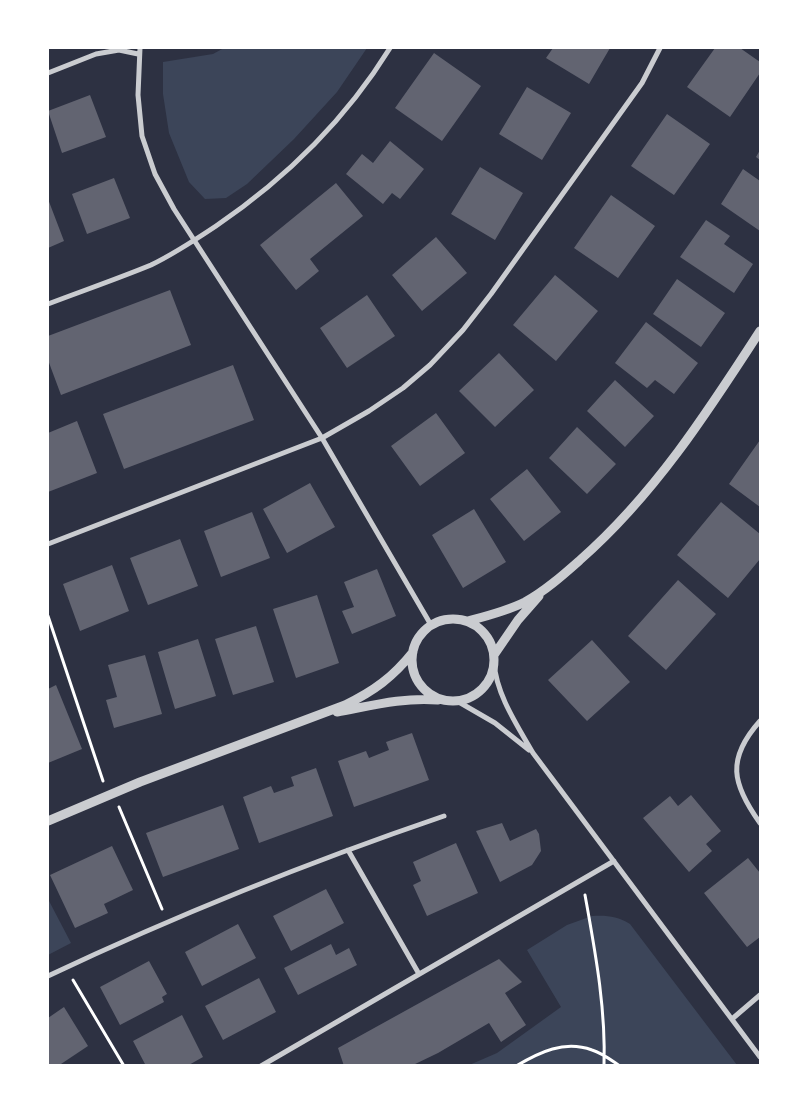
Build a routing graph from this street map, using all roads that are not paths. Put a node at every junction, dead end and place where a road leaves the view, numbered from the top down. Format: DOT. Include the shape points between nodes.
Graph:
graph roads {
  1 [pos="390,48"];
  2 [pos="660,48"];
  3 [pos="139,51"];
  4 [pos="48,73"];
  5 [pos="194,241"];
  6 [pos="48,304"];
  7 [pos="760,330"];
  8 [pos="322,438"];
  9 [pos="48,544"];
  10 [pos="548,587"];
  11 [pos="468,621"];
  12 [pos="431,625"];
  13 [pos="413,652"];
  14 [pos="494,659"];
  15 [pos="445,700"];
  16 [pos="457,701"];
  17 [pos="320,716"];
  18 [pos="760,721"];
  19 [pos="533,753"];
  20 [pos="444,816"];
  21 [pos="48,821"];
  22 [pos="760,823"];
  23 [pos="348,850"];
  24 [pos="614,861"];
  25 [pos="419,974"];
  26 [pos="48,976"];
  27 [pos="760,995"];
  28 [pos="732,1019"];
  29 [pos="760,1057"];
  30 [pos="261,1066"];
  1 -- 5 [label="street" via="331,128 300,159 244,206"];
  2 -- 8 [label="street" via="642,82 463,330 403,388"];
  3 -- 4 [label="street" via="96,54"];
  3 -- 5 [label="street" via="138,95 142,136 155,174"];
  5 -- 6 [label="street" via="151,264"];
  5 -- 8 [label="street"];
  7 -- 10 [label="street" via="692,432 631,511"];
  8 -- 9 [label="street"];
  8 -- 12 [label="street"];
  10 -- 11 [label="street" via="497,614"];
  10 -- 14 [label="street" via="518,620"];
  11 -- 12 [label="street" via="449,619"];
  11 -- 14 [label="street" via="484,632 491,643"];
  12 -- 13 [label="street" via="417,639"];
  13 -- 15 [label="street" via="413,671 418,682 433,696"];
  13 -- 17 [label="street" via="400,668 368,694"];
  14 -- 16 [label="street" via="489,680 469,698"];
  14 -- 19 [label="street" via="498,685"];
  15 -- 16 [label="street"];
  15 -- 17 [label="street" via="417,698"];
  16 -- 19 [label="street" via="495,723"];
  17 -- 21 [label="street" via="110,794"];
  18 -- 22 [label="street" via="740,748 736,766 743,795"];
  19 -- 24 [label="street"];
  20 -- 23 [label="street"];
  23 -- 25 [label="street"];
  23 -- 26 [label="street" via="168,921"];
  24 -- 25 [label="street"];
  24 -- 28 [label="street"];
  25 -- 30 [label="street"];
  27 -- 28 [label="street"];
  28 -- 29 [label="street"];
}
